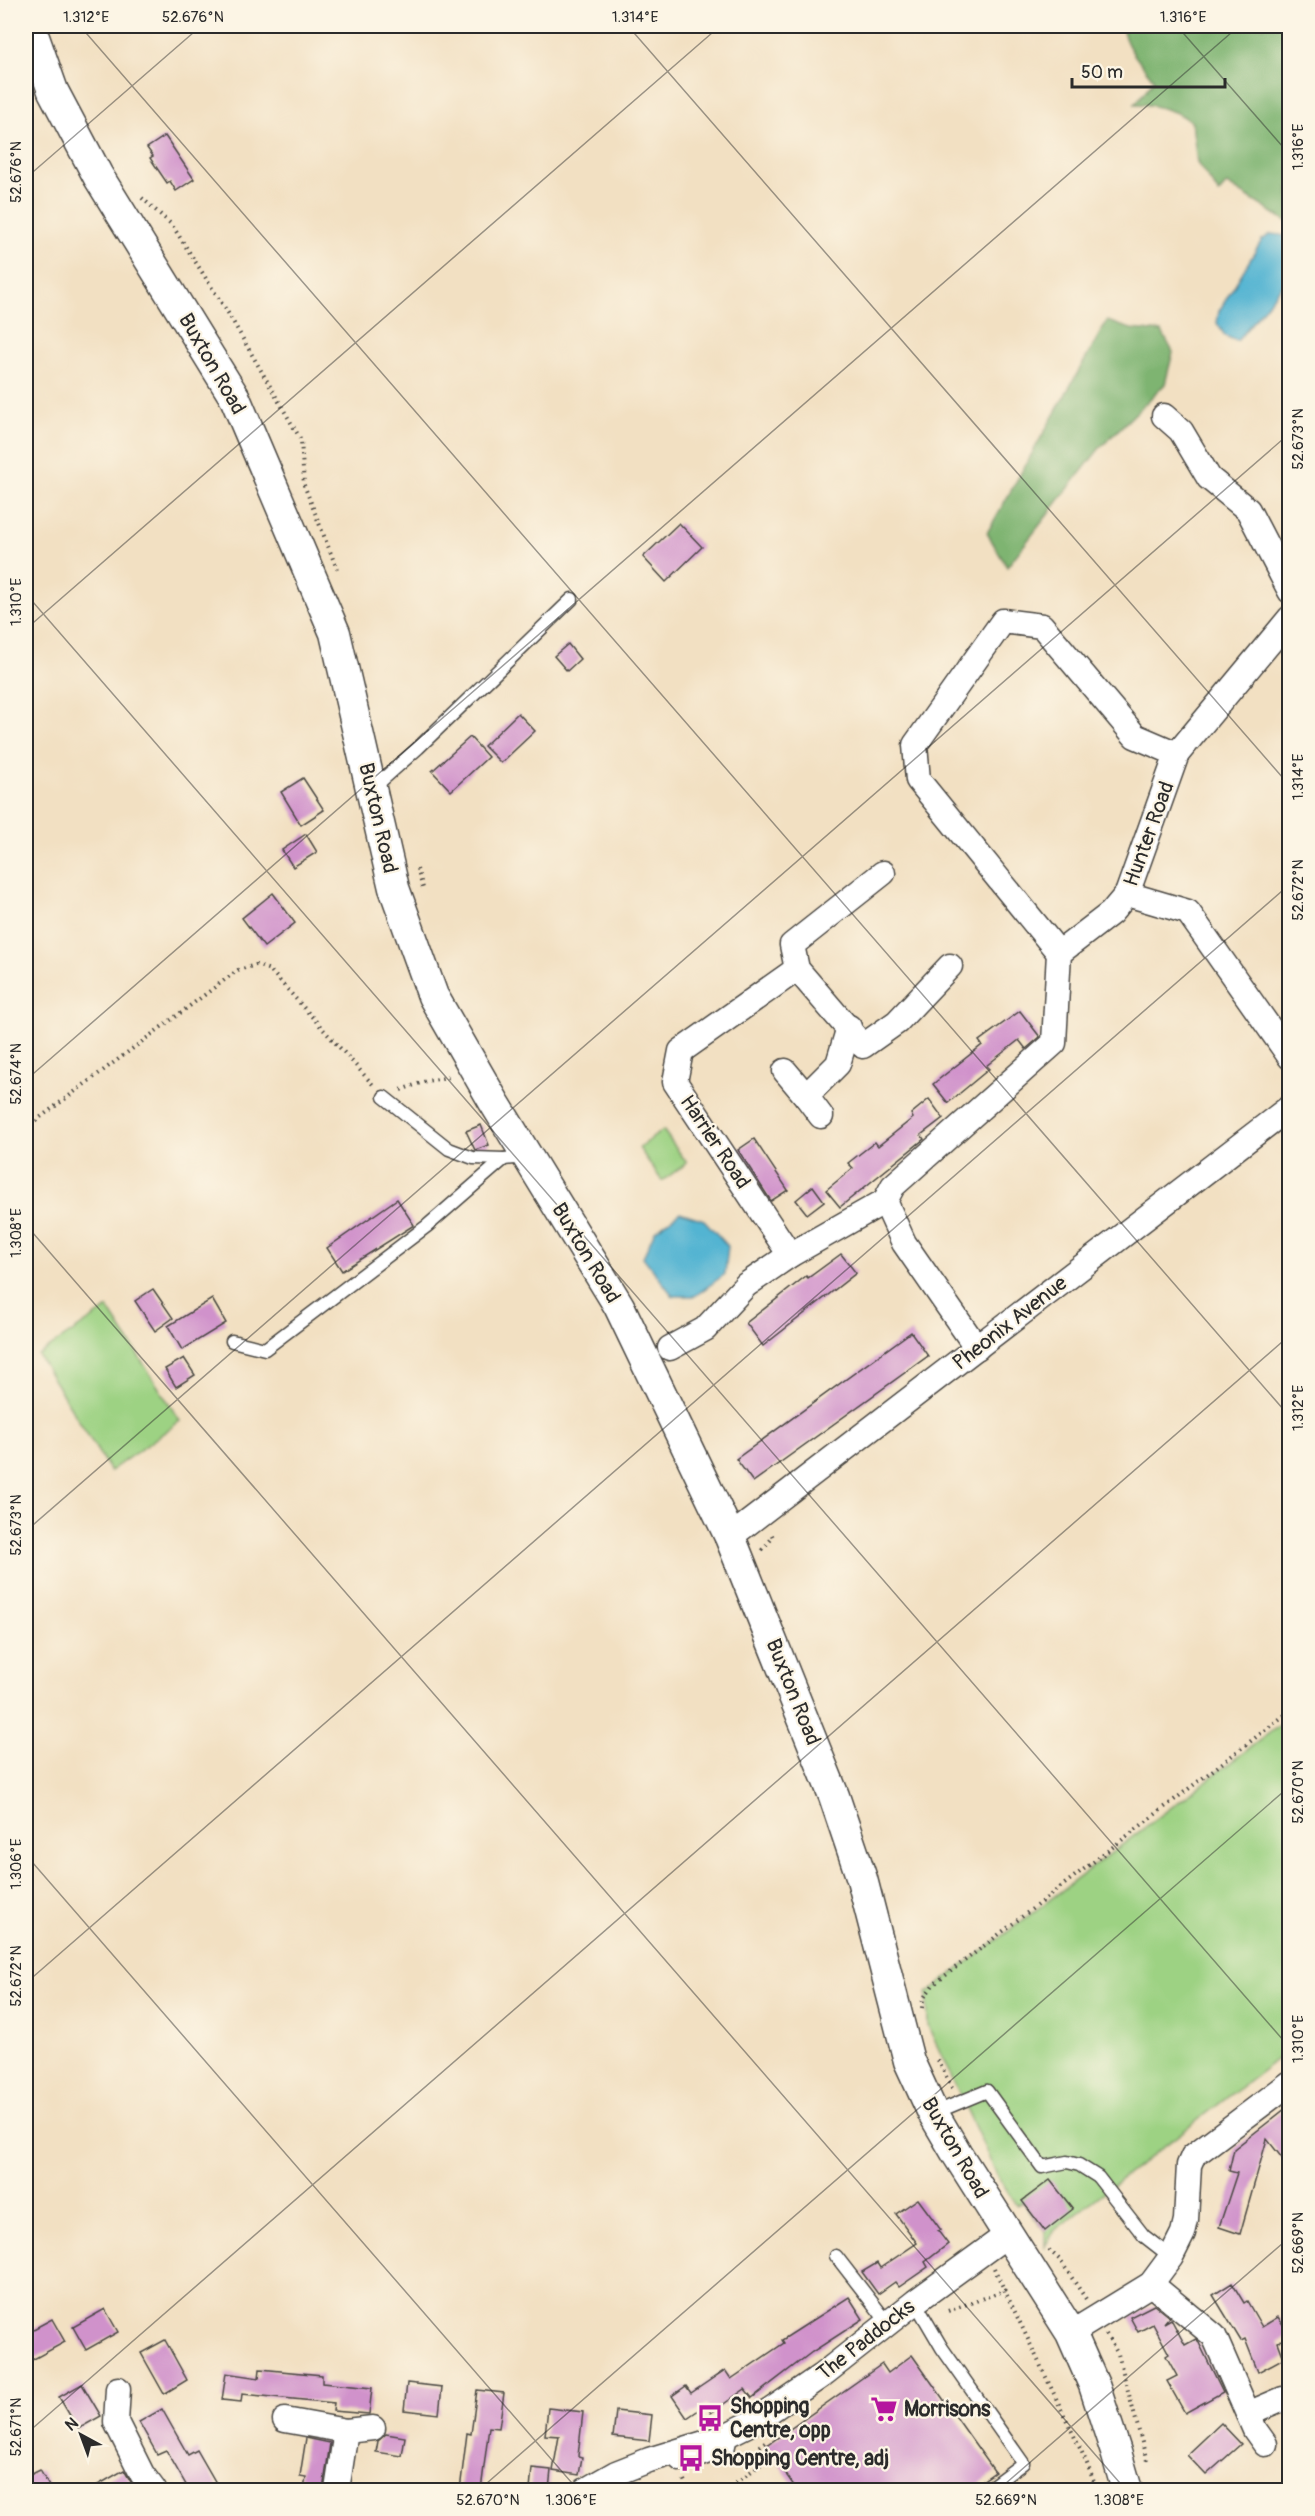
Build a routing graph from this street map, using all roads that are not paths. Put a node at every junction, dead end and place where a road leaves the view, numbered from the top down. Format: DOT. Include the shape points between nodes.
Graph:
graph roads {
  1 [pos="30,26"];
  2 [pos="1180,422"];
  3 [pos="1290,591"];
  4 [pos="572,598"];
  5 [pos="1290,618"];
  6 [pos="1177,754"];
  7 [pos="371,789"];
  8 [pos="883,873"];
  9 [pos="1127,894"];
  10 [pos="1059,953"];
  11 [pos="950,966"];
  12 [pos="797,969"];
  13 [pos="849,1027"];
  14 [pos="1290,1057"];
  15 [pos="785,1071"];
  16 [pos="384,1096"];
  17 [pos="806,1096"];
  18 [pos="1290,1107"];
  19 [pos="821,1116"];
  20 [pos="516,1158"];
  21 [pos="885,1201"];
  22 [pos="790,1255"];
  23 [pos="232,1341"];
  24 [pos="670,1348"];
  25 [pos="977,1348"];
  26 [pos="730,1537"];
  27 [pos="1290,2083"];
  28 [pos="946,2108"];
  29 [pos="996,2243"];
  30 [pos="836,2256"];
  31 [pos="1171,2257"];
  32 [pos="1151,2284"];
  33 [pos="915,2302"];
  34 [pos="888,2323"];
  35 [pos="1071,2333"];
  36 [pos="118,2389"];
  37 [pos="1283,2399"];
  38 [pos="1248,2414"];
  39 [pos="285,2420"];
  40 [pos="373,2428"];
  41 [pos="346,2431"];
  42 [pos="1265,2444"];
  43 [pos="154,2490"];
  44 [pos="337,2490"];
  45 [pos="586,2490"];
  46 [pos="987,2490"];
  47 [pos="1126,2490"];
  1 -- 7 [label="street, Buxton Road" via="53,91 98,176 235,398 335,633"];
  2 -- 3 [label="street" via="1209,478 1248,510"];
  4 -- 7 [label="lane"];
  5 -- 6 [label="street, Hunter Road"];
  6 -- 9 [label="street, Hunter Road"];
  6 -- 10 [label="street" via="1135,736 1042,626 1003,621 915,745 918,780"];
  7 -- 20 [label="street, Buxton Road" via="394,888 433,996 484,1084"];
  8 -- 12 [label="street" via="792,945"];
  9 -- 10 [label="street, Hunter Road" via="1111,913"];
  9 -- 14 [label="street" via="1188,912"];
  10 -- 21 [label="street" via="1054,1043 893,1186"];
  11 -- 13 [label="street" via="897,1022 863,1046"];
  12 -- 13 [label="street"];
  12 -- 22 [label="street, Harrier Road" via="681,1051 675,1082"];
  13 -- 17 [label="street" via="838,1064"];
  15 -- 17 [label="street"];
  16 -- 20 [label="lane" via="450,1149 473,1158"];
  17 -- 19 [label="street"];
  18 -- 25 [label="street, Pheonix Avenue"];
  20 -- 23 [label="lane" via="265,1349"];
  20 -- 26 [label="street, Buxton Road" via="619,1306"];
  21 -- 22 [label="street"];
  21 -- 25 [label="street" via="904,1244"];
  22 -- 24 [label="street" via="746,1285 705,1329"];
  25 -- 26 [label="street, Pheonix Avenue"];
  26 -- 28 [label="street, Buxton Road" via="834,1796 862,1879 909,2061"];
  27 -- 31 [label="street" via="1193,2157 1183,2232"];
  28 -- 29 [label="street, Buxton Road"];
  28 -- 31 [label="lane" via="987,2091 1042,2167 1067,2162 1098,2177 1144,2236"];
  29 -- 33 [label="street, The Paddocks"];
  29 -- 35 [label="street, Buxton Road"];
  30 -- 34 [label="lane"];
  31 -- 32 [label="street"];
  32 -- 35 [label="street"];
  32 -- 38 [label="street" via="1214,2336"];
  33 -- 34 [label="street, The Paddocks"];
  33 -- 46 [label="lane" via="942,2348 1023,2463"];
  34 -- 45 [label="street, The Paddocks" via="755,2421 732,2433 616,2473"];
  35 -- 47 [label="street, Buxton Road" via="1094,2385"];
  36 -- 43 [label="street" via="116,2422"];
  37 -- 38 [label="street"];
  38 -- 42 [label="street"];
  39 -- 41 [label="street"];
  40 -- 41 [label="street"];
  41 -- 44 [label="street"];
}
